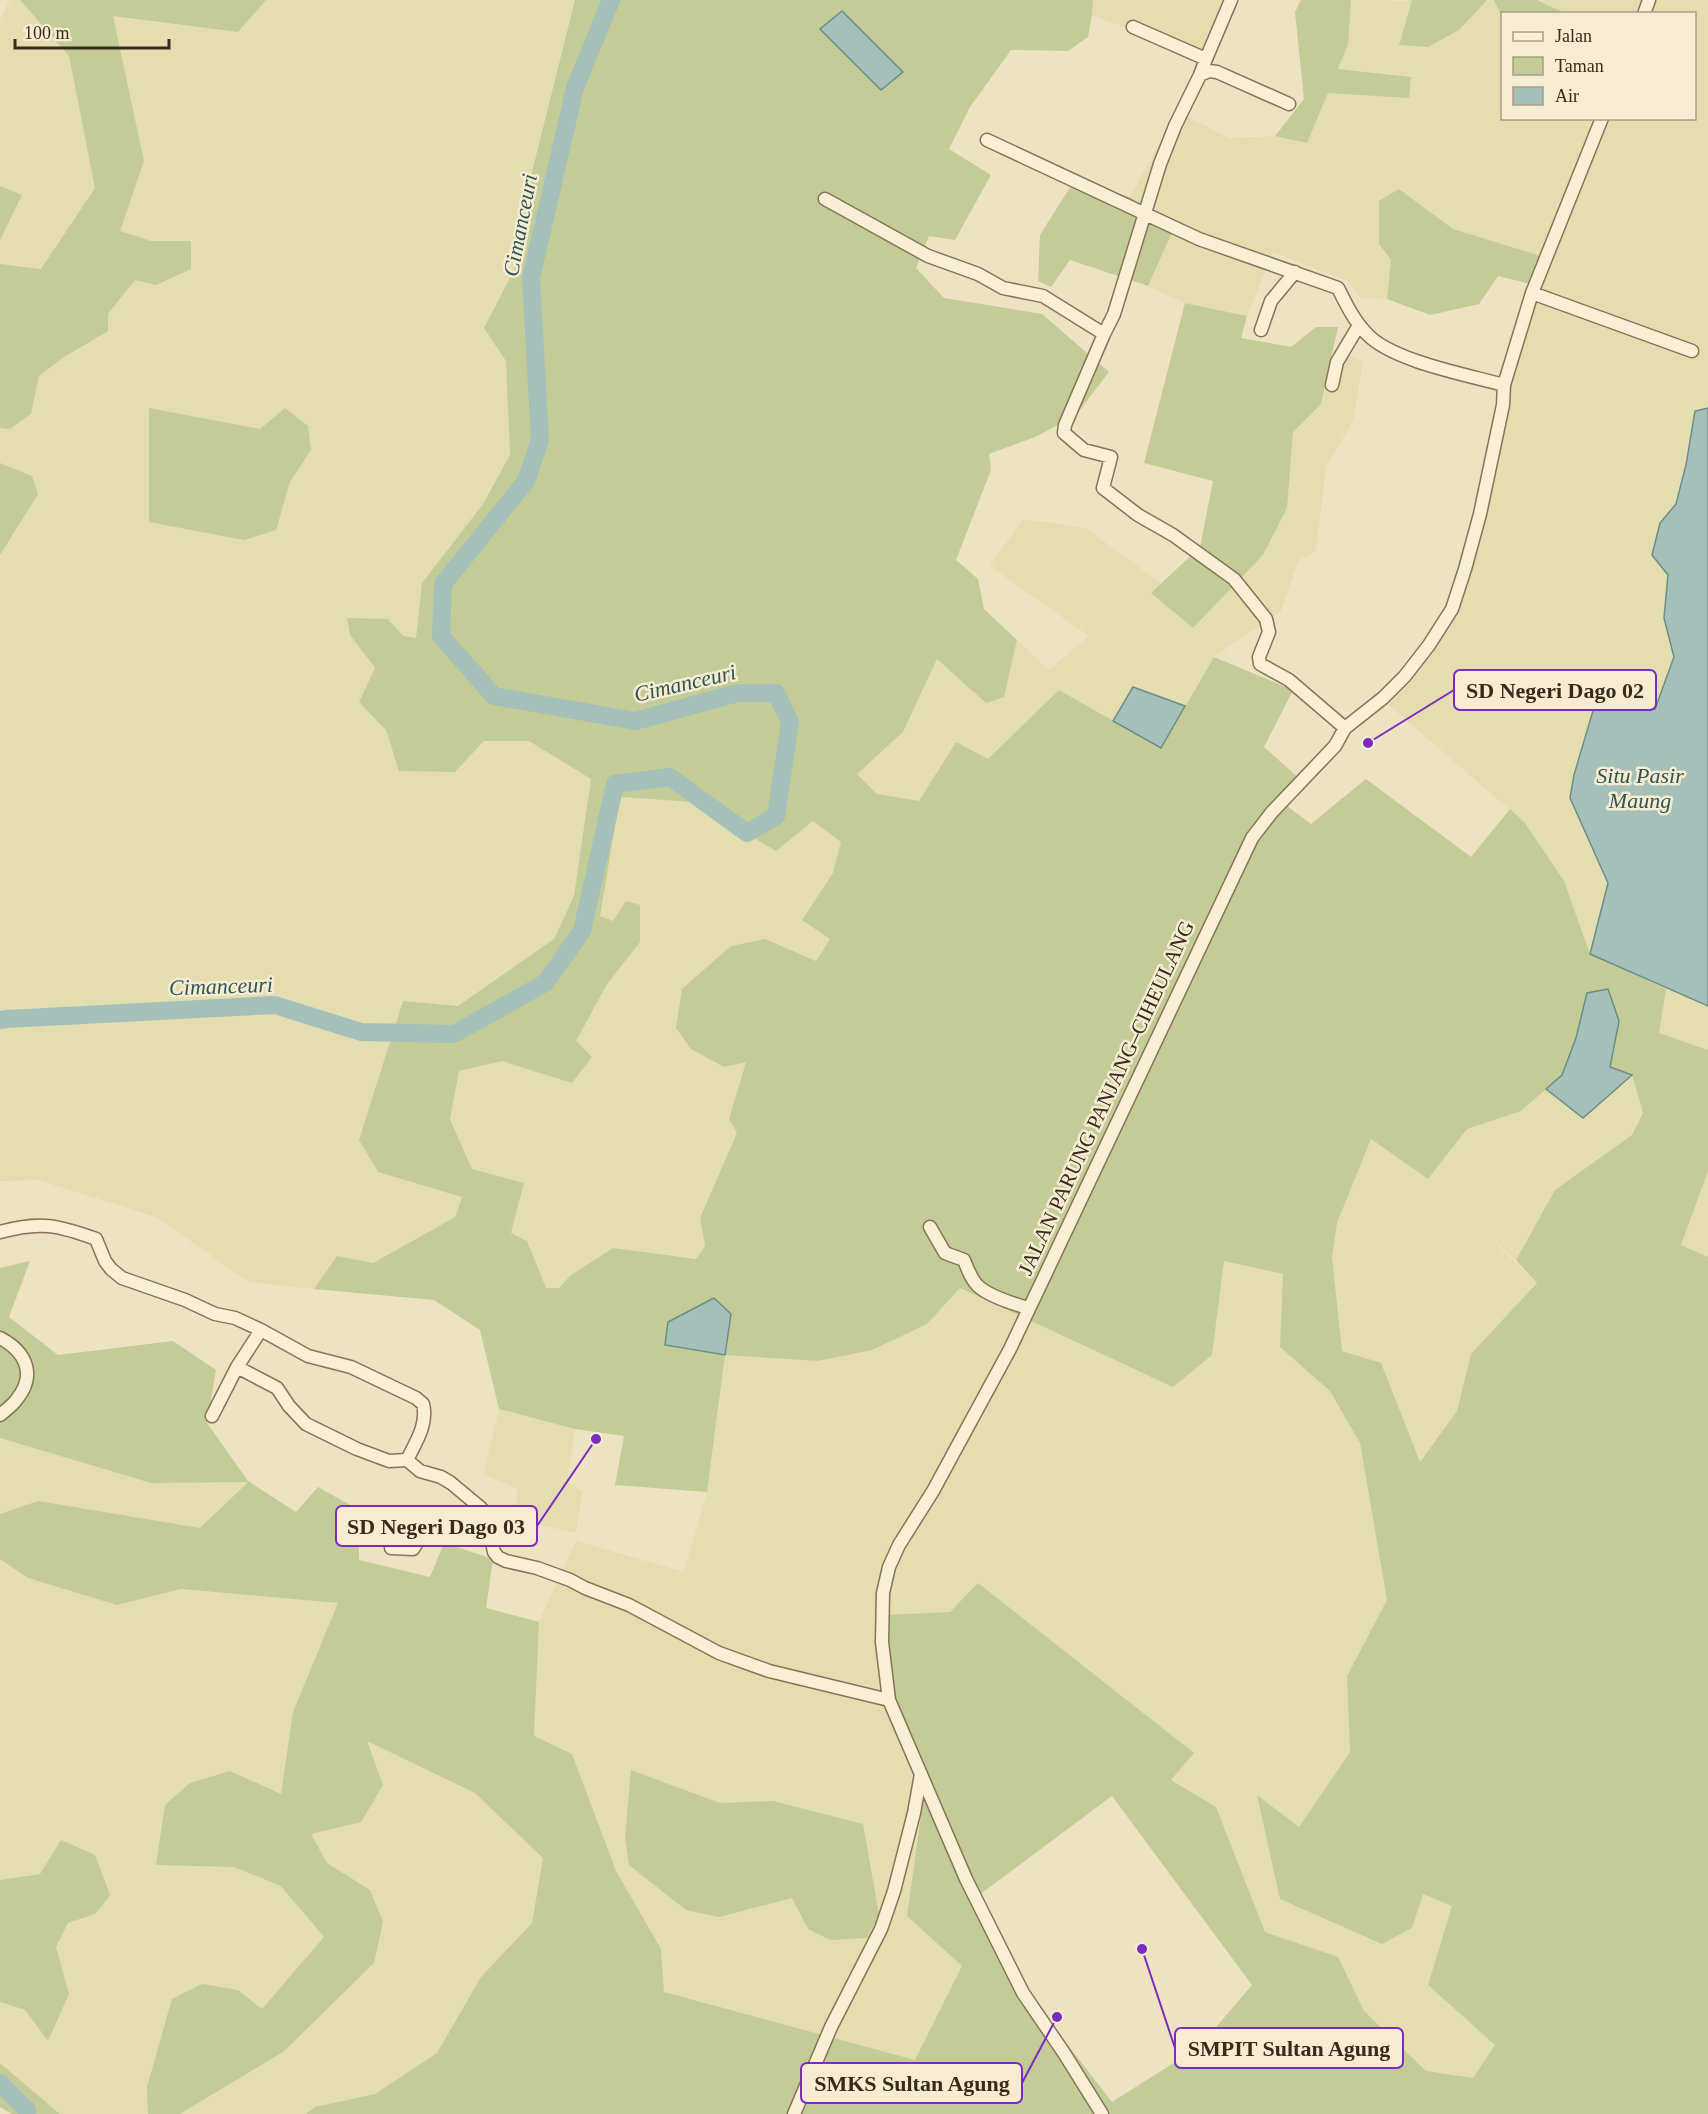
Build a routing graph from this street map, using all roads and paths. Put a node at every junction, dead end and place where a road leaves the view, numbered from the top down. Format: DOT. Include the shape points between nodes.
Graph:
graph roads {
  1 [pos="1231,0"];
  2 [pos="1133,27"];
  3 [pos="1206,59"];
  4 [pos="1200,75"];
  5 [pos="1289,104"];
  6 [pos="1601,120"];
  7 [pos="987,140"];
  8 [pos="825,199"];
  9 [pos="1146,214"];
  10 [pos="1296,272"];
  11 [pos="1532,293"];
  12 [pos="1359,325"];
  13 [pos="1261,330"];
  14 [pos="1104,334"];
  15 [pos="1692,351"];
  16 [pos="1332,385"];
  17 [pos="1504,385"];
  18 [pos="1345,728"];
  19 [pos="930,1227"];
  20 [pos="0,1232"];
  21 [pos="1028,1308"];
  22 [pos="261,1330"];
  23 [pos="0,1338"];
  24 [pos="237,1367"];
  25 [pos="0,1415"];
  26 [pos="212,1416"];
  27 [pos="407,1460"];
  28 [pos="491,1539"];
  29 [pos="391,1548"];
  30 [pos="889,1700"];
  31 [pos="922,1773"];
  32 [pos="794,2114"];
  33 [pos="1102,2114"];
  1 -- 3 [label="street"];
  2 -- 3 [label="street"];
  3 -- 4 [label="street"];
  4 -- 5 [label="street" via="1217,72"];
  4 -- 9 [label="street" via="1160,164"];
  6 -- 11 [label="street, JALAN PARUNG PANJANG–CIHEULANG"];
  7 -- 9 [label="street"];
  8 -- 14 [label="street" via="928,256 1004,288 1043,296"];
  9 -- 10 [label="street" via="1199,239"];
  9 -- 14 [label="street"];
  10 -- 12 [label="street" via="1338,288"];
  10 -- 13 [label="street" via="1271,301"];
  11 -- 15 [label="street"];
  11 -- 17 [label="street, JALAN PARUNG PANJANG–CIHEULANG"];
  12 -- 16 [label="street" via="1337,362"];
  12 -- 17 [label="street" via="1379,345 1407,357"];
  14 -- 18 [label="street" via="1064,433 1084,450 1111,457 1103,488 1234,579 1266,619 1269,632 1260,664 1289,680"];
  17 -- 18 [label="street, JALAN PARUNG PANJANG–CIHEULANG" via="1480,514 1452,609 1405,676"];
  18 -- 21 [label="street, JALAN PARUNG PANJANG–CIHEULANG" via="1335,746 1252,838"];
  19 -- 21 [label="street" via="945,1253 964,1260 979,1288"];
  20 -- 22 [label="street" via="49,1225 96,1239 105,1261 122,1278"];
  21 -- 30 [label="street, JALAN PARUNG PANJANG–CIHEULANG" via="1011,1348 889,1567 883,1593 882,1642"];
  22 -- 24 [label="street"];
  22 -- 27 [label="street" via="308,1356 351,1367 423,1404 424,1423"];
  23 -- 25 [label="street" via="26,1360 27,1375 17,1400"];
  24 -- 26 [label="street"];
  24 -- 27 [label="street" via="277,1388 306,1424 389,1461"];
  27 -- 28 [label="street" via="472,1499 481,1508"];
  28 -- 29 [label="street" via="426,1527 413,1549"];
  28 -- 30 [label="street" via="494,1552 507,1562 537,1568 629,1605 720,1653 769,1671"];
  30 -- 31 [label="street, JALAN PARUNG PANJANG–CIHEULANG"];
  31 -- 32 [label="street" via="881,1929 831,2027"];
  31 -- 33 [label="street, JALAN PARUNG PANJANG–CIHEULANG" via="966,1879 1023,1993"];
}
